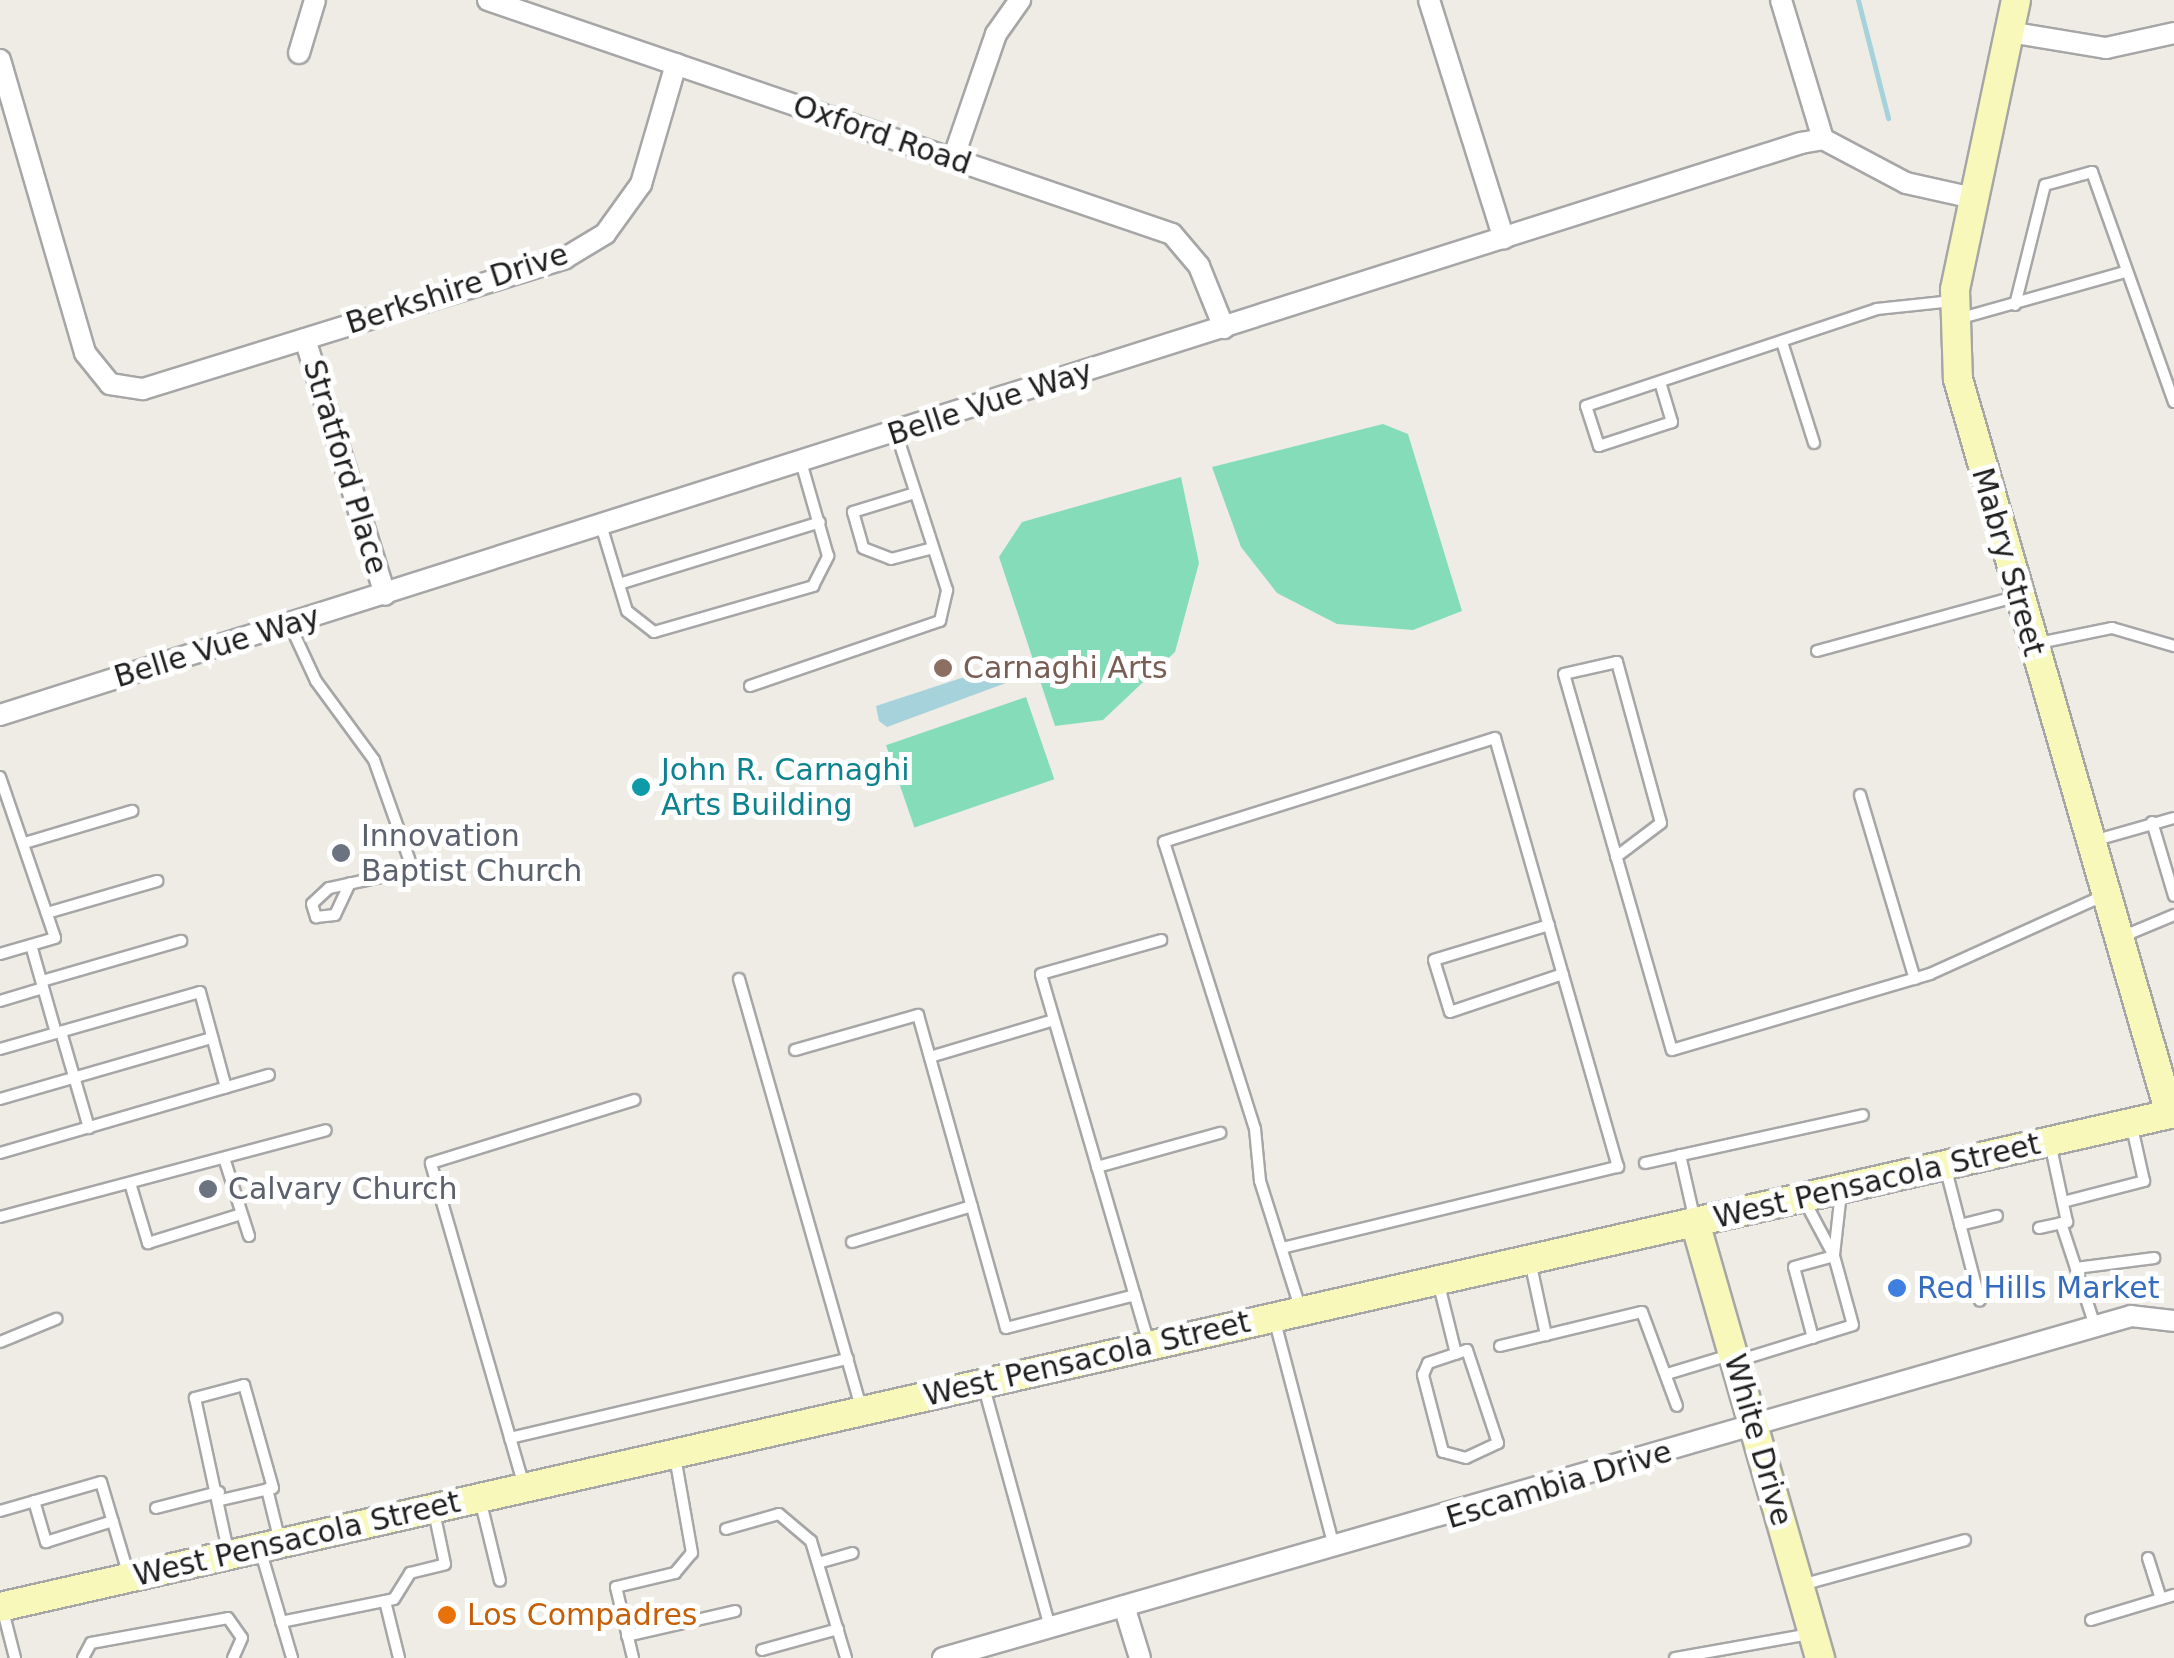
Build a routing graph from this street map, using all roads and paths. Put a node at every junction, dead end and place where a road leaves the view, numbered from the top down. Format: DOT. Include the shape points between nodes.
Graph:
graph roads {
  1 [pos="315,0"];
  2 [pos="488,0"];
  3 [pos="1020,0"];
  4 [pos="1429,0"];
  5 [pos="1781,0"];
  6 [pos="2016,0"];
  7 [pos="2010,32"];
  8 [pos="2174,32"];
  9 [pos="299,53"];
  10 [pos="0,60"];
  11 [pos="676,64"];
  12 [pos="1822,139"];
  13 [pos="954,160"];
  14 [pos="1973,198"];
  15 [pos="1504,239"];
  16 [pos="2125,272"];
  17 [pos="2016,305"];
  18 [pos="1954,310"];
  19 [pos="1224,328"];
  20 [pos="305,339"];
  21 [pos="1782,342"];
  22 [pos="1660,382"];
  23 [pos="2174,402"];
  24 [pos="896,432"];
  25 [pos="1814,443"];
  26 [pos="801,462"];
  27 [pos="915,493"];
  28 [pos="820,522"];
  29 [pos="601,525"];
  30 [pos="933,548"];
  31 [pos="619,584"];
  32 [pos="384,595"];
  33 [pos="2018,596"];
  34 [pos="290,624"];
  35 [pos="2032,644"];
  36 [pos="2174,646"];
  37 [pos="1817,651"];
  38 [pos="750,686"];
  39 [pos="0,715"];
  40 [pos="0,777"];
  41 [pos="1860,794"];
  42 [pos="132,812"];
  43 [pos="2174,818"];
  44 [pos="2152,822"];
  45 [pos="28,842"];
  46 [pos="2090,842"];
  47 [pos="1616,857"];
  48 [pos="157,881"];
  49 [pos="350,884"];
  50 [pos="2106,894"];
  51 [pos="2174,896"];
  52 [pos="48,913"];
  53 [pos="2174,916"];
  54 [pos="1549,925"];
  55 [pos="2118,938"];
  56 [pos="1161,940"];
  57 [pos="181,941"];
  58 [pos="32,945"];
  59 [pos="0,954"];
  60 [pos="1563,974"];
  61 [pos="739,978"];
  62 [pos="1916,978"];
  63 [pos="42,985"];
  64 [pos="0,1001"];
  65 [pos="1054,1020"];
  66 [pos="59,1032"];
  67 [pos="212,1038"];
  68 [pos="0,1049"];
  69 [pos="795,1050"];
  70 [pos="930,1058"];
  71 [pos="269,1076"];
  72 [pos="74,1078"];
  73 [pos="226,1088"];
  74 [pos="0,1099"];
  75 [pos="634,1100"];
  76 [pos="2172,1113"];
  77 [pos="1863,1115"];
  78 [pos="2131,1123"];
  79 [pos="89,1128"];
  80 [pos="326,1130"];
  81 [pos="1220,1133"];
  82 [pos="2050,1141"];
  83 [pos="0,1154"];
  84 [pos="1680,1155"];
  85 [pos="224,1158"];
  86 [pos="1645,1162"];
  87 [pos="1944,1165"];
  88 [pos="1098,1168"];
  89 [pos="130,1183"];
  90 [pos="1841,1189"];
  91 [pos="1802,1198"];
  92 [pos="2063,1202"];
  93 [pos="972,1206"];
  94 [pos="241,1214"];
  95 [pos="1997,1216"];
  96 [pos="0,1217"];
  97 [pos="1695,1222"];
  98 [pos="2061,1223"];
  99 [pos="1960,1225"];
  100 [pos="2040,1228"];
  101 [pos="248,1236"];
  102 [pos="852,1242"];
  103 [pos="1282,1248"];
  104 [pos="1834,1256"];
  105 [pos="2154,1258"];
  106 [pos="1530,1260"];
  107 [pos="2076,1268"];
  108 [pos="1438,1280"];
  109 [pos="1135,1295"];
  110 [pos="1980,1301"];
  111 [pos="1302,1311"];
  112 [pos="1273,1317"];
  113 [pos="56,1319"];
  114 [pos="2174,1321"];
  115 [pos="2095,1326"];
  116 [pos="1546,1335"];
  117 [pos="1812,1338"];
  118 [pos="0,1342"];
  119 [pos="1149,1345"];
  120 [pos="1500,1346"];
  121 [pos="1456,1354"];
  122 [pos="1735,1358"];
  123 [pos="848,1360"];
  124 [pos="1667,1374"];
  125 [pos="982,1383"];
  126 [pos="1676,1406"];
  127 [pos="862,1410"];
  128 [pos="1755,1426"];
  129 [pos="510,1438"];
  130 [pos="674,1453"];
  131 [pos="524,1487"];
  132 [pos="267,1489"];
  133 [pos="220,1496"];
  134 [pos="480,1497"];
  135 [pos="34,1501"];
  136 [pos="156,1508"];
  137 [pos="433,1508"];
  138 [pos="0,1511"];
  139 [pos="112,1521"];
  140 [pos="726,1529"];
  141 [pos="1965,1540"];
  142 [pos="270,1545"];
  143 [pos="1334,1546"];
  144 [pos="852,1553"];
  145 [pos="229,1554"];
  146 [pos="2148,1558"];
  147 [pos="818,1564"];
  148 [pos="129,1577"];
  149 [pos="500,1581"];
  150 [pos="1800,1586"];
  151 [pos="2174,1596"];
  152 [pos="2160,1599"];
  153 [pos="385,1601"];
  154 [pos="0,1604"];
  155 [pos="1124,1606"];
  156 [pos="735,1611"];
  157 [pos="2090,1620"];
  158 [pos="281,1622"];
  159 [pos="1050,1628"];
  160 [pos="838,1629"];
  161 [pos="628,1636"];
  162 [pos="1817,1646"];
  163 [pos="762,1650"];
  164 [pos="15,1658"];
  165 [pos="83,1658"];
  166 [pos="233,1658"];
  167 [pos="292,1658"];
  168 [pos="399,1658"];
  169 [pos="633,1658"];
  170 [pos="846,1658"];
  171 [pos="943,1658"];
  172 [pos="1140,1658"];
  173 [pos="1675,1658"];
  1 -- 9 [label="street"];
  2 -- 11 [label="street, Oxford Road"];
  3 -- 13 [label="street" via="996,34"];
  4 -- 15 [label="street"];
  5 -- 12 [label="street"];
  6 -- 7 [label="main road, Mabry Street"];
  7 -- 8 [label="street" via="2106,48"];
  7 -- 14 [label="main road, Mabry Street"];
  10 -- 20 [label="street, Berkshire Drive" via="86,354 110,384 127,388"];
  11 -- 13 [label="street, Oxford Road"];
  11 -- 20 [label="street, Berkshire Drive" via="641,184 604,234 565,258"];
  12 -- 14 [label="street" via="1906,183"];
  12 -- 15 [label="street, Belle Vue Way"];
  13 -- 19 [label="street, Oxford Road" via="1172,234 1199,266"];
  14 -- 18 [label="main road, Mabry Street"];
  15 -- 19 [label="street, Belle Vue Way"];
  16 -- 17 [label="lane"];
  16 -- 17 [label="lane" via="2092,172 2045,185"];
  16 -- 23 [label="lane"];
  17 -- 18 [label="lane"];
  18 -- 21 [label="lane" via="1877,309"];
  18 -- 33 [label="main road, Mabry Street" via="1965,417"];
  19 -- 24 [label="street, Belle Vue Way"];
  20 -- 32 [label="street, Stratford Place"];
  21 -- 22 [label="lane"];
  21 -- 25 [label="lane"];
  22 -- 22 [label="lane" via="1672,422 1599,446 1586,406"];
  24 -- 26 [label="street, Belle Vue Way"];
  24 -- 27 [label="lane"];
  26 -- 28 [label="lane"];
  26 -- 29 [label="street, Belle Vue Way"];
  27 -- 30 [label="lane"];
  27 -- 30 [label="lane" via="853,512 863,548 890,560"];
  28 -- 31 [label="lane"];
  28 -- 31 [label="lane" via="824,579 670,631 642,628"];
  29 -- 31 [label="lane"];
  29 -- 32 [label="street, Belle Vue Way"];
  30 -- 38 [label="lane" via="947,610 928,630"];
  32 -- 34 [label="street, Belle Vue Way"];
  33 -- 35 [label="main road, Mabry Street"];
  33 -- 37 [label="lane"];
  34 -- 39 [label="street, Belle Vue Way"];
  34 -- 49 [label="lane" via="316,681 374,760 413,870"];
  35 -- 36 [label="lane" via="2112,628"];
  35 -- 46 [label="main road, Mabry Street"];
  40 -- 45 [label="lane"];
  41 -- 62 [label="lane"];
  42 -- 45 [label="lane"];
  43 -- 44 [label="lane"];
  44 -- 46 [label="lane"];
  44 -- 51 [label="lane"];
  45 -- 52 [label="lane"];
  46 -- 50 [label="main road, Mabry Street"];
  47 -- 47 [label="lane" via="1661,823 1617,662 1564,674"];
  47 -- 62 [label="lane" via="1672,1050"];
  48 -- 52 [label="lane"];
  50 -- 55 [label="main road, Mabry Street"];
  50 -- 62 [label="lane"];
  52 -- 58 [label="lane" via="55,938"];
  53 -- 55 [label="lane"];
  54 -- 60 [label="lane"];
  54 -- 60 [label="lane" via="1434,960 1450,1012"];
  54 -- 103 [label="lane" via="1495,738 1164,842 1255,1130"];
  55 -- 76 [label="main road, Mabry Street"];
  56 -- 65 [label="lane" via="1041,974"];
  57 -- 63 [label="lane"];
  58 -- 59 [label="lane"];
  58 -- 63 [label="lane"];
  60 -- 103 [label="lane" via="1618,1167"];
  61 -- 123 [label="lane"];
  63 -- 64 [label="lane"];
  63 -- 66 [label="lane"];
  65 -- 70 [label="lane"];
  65 -- 88 [label="lane"];
  66 -- 67 [label="lane" via="200,992"];
  66 -- 68 [label="lane"];
  66 -- 72 [label="lane"];
  67 -- 72 [label="lane"];
  67 -- 73 [label="lane"];
  69 -- 70 [label="lane" via="918,1014"];
  70 -- 93 [label="lane"];
  71 -- 73 [label="lane"];
  72 -- 74 [label="lane"];
  72 -- 79 [label="lane"];
  73 -- 79 [label="lane"];
  75 -- 129 [label="lane" via="432,1163"];
  76 -- 78 [label="main road, West Pensacola Street"];
  77 -- 84 [label="lane"];
  78 -- 82 [label="main road, West Pensacola Street"];
  78 -- 92 [label="lane" via="2144,1181"];
  79 -- 83 [label="lane"];
  80 -- 85 [label="lane"];
  81 -- 88 [label="lane"];
  82 -- 87 [label="main road, West Pensacola Street"];
  82 -- 92 [label="lane"];
  84 -- 86 [label="lane"];
  84 -- 97 [label="lane"];
  85 -- 89 [label="lane"];
  85 -- 94 [label="lane"];
  87 -- 90 [label="main road, West Pensacola Street"];
  87 -- 99 [label="lane"];
  88 -- 109 [label="lane"];
  89 -- 94 [label="lane" via="148,1242"];
  89 -- 96 [label="lane"];
  90 -- 91 [label="main road, West Pensacola Street"];
  90 -- 104 [label="lane"];
  91 -- 97 [label="main road, West Pensacola Street"];
  91 -- 104 [label="lane"];
  92 -- 98 [label="lane"];
  93 -- 102 [label="lane"];
  93 -- 109 [label="lane" via="1006,1328"];
  94 -- 101 [label="lane"];
  95 -- 99 [label="lane"];
  97 -- 106 [label="main road, West Pensacola Street"];
  97 -- 122 [label="main road, White Drive"];
  98 -- 100 [label="lane"];
  98 -- 107 [label="lane"];
  99 -- 110 [label="lane"];
  103 -- 111 [label="lane"];
  104 -- 117 [label="lane" via="1794,1267"];
  104 -- 117 [label="lane" via="1853,1326"];
  105 -- 107 [label="lane"];
  106 -- 108 [label="main road, West Pensacola Street"];
  106 -- 116 [label="lane"];
  107 -- 115 [label="lane"];
  108 -- 111 [label="main road, West Pensacola Street"];
  108 -- 121 [label="lane"];
  109 -- 119 [label="lane"];
  111 -- 112 [label="main road, West Pensacola Street"];
  112 -- 119 [label="main road, West Pensacola Street"];
  112 -- 143 [label="lane"];
  113 -- 118 [label="lane"];
  114 -- 115 [label="street, Escambia Drive" via="2151,1314"];
  115 -- 128 [label="street, Escambia Drive"];
  116 -- 120 [label="lane"];
  116 -- 124 [label="lane" via="1642,1312"];
  117 -- 122 [label="lane"];
  119 -- 125 [label="main road, West Pensacola Street"];
  121 -- 121 [label="lane" via="1428,1363 1423,1375 1443,1452 1466,1458 1498,1443 1467,1350"];
  122 -- 124 [label="lane"];
  122 -- 128 [label="main road, White Drive"];
  123 -- 127 [label="lane"];
  123 -- 129 [label="lane"];
  124 -- 126 [label="lane"];
  125 -- 127 [label="main road, West Pensacola Street"];
  125 -- 159 [label="lane"];
  127 -- 130 [label="main road, West Pensacola Street"];
  128 -- 143 [label="street, Escambia Drive"];
  128 -- 150 [label="main road, White Drive"];
  129 -- 131 [label="lane"];
  130 -- 131 [label="main road, West Pensacola Street"];
  130 -- 161 [label="lane" via="692,1553 676,1573 616,1587"];
  131 -- 134 [label="main road, West Pensacola Street"];
  132 -- 133 [label="lane"];
  132 -- 133 [label="lane" via="244,1385 195,1398"];
  132 -- 142 [label="lane"];
  133 -- 136 [label="lane"];
  133 -- 145 [label="lane"];
  134 -- 137 [label="main road, West Pensacola Street"];
  134 -- 149 [label="lane"];
  135 -- 138 [label="lane"];
  135 -- 139 [label="lane" via="101,1482"];
  135 -- 139 [label="lane" via="46,1542"];
  137 -- 142 [label="main road, West Pensacola Street"];
  137 -- 153 [label="lane" via="445,1564 410,1573"];
  139 -- 148 [label="lane"];
  140 -- 147 [label="lane" via="779,1514 811,1541"];
  141 -- 150 [label="lane"];
  142 -- 145 [label="main road, West Pensacola Street"];
  142 -- 158 [label="lane"];
  143 -- 155 [label="street, Escambia Drive"];
  144 -- 147 [label="lane"];
  145 -- 148 [label="main road, West Pensacola Street"];
  146 -- 152 [label="lane"];
  147 -- 160 [label="lane"];
  148 -- 154 [label="main road, West Pensacola Street"];
  150 -- 162 [label="main road, White Drive"];
  151 -- 152 [label="lane"];
  152 -- 157 [label="lane"];
  153 -- 158 [label="lane"];
  153 -- 168 [label="lane"];
  154 -- 164 [label="lane"];
  155 -- 159 [label="street, Escambia Drive"];
  155 -- 172 [label="street"];
  156 -- 161 [label="lane"];
  158 -- 167 [label="lane"];
  159 -- 171 [label="street, Escambia Drive"];
  160 -- 163 [label="lane"];
  160 -- 170 [label="lane"];
  161 -- 169 [label="lane"];
  162 -- 173 [label="lane"];
  165 -- 166 [label="lane" via="91,1643 228,1618 242,1638"];
}
